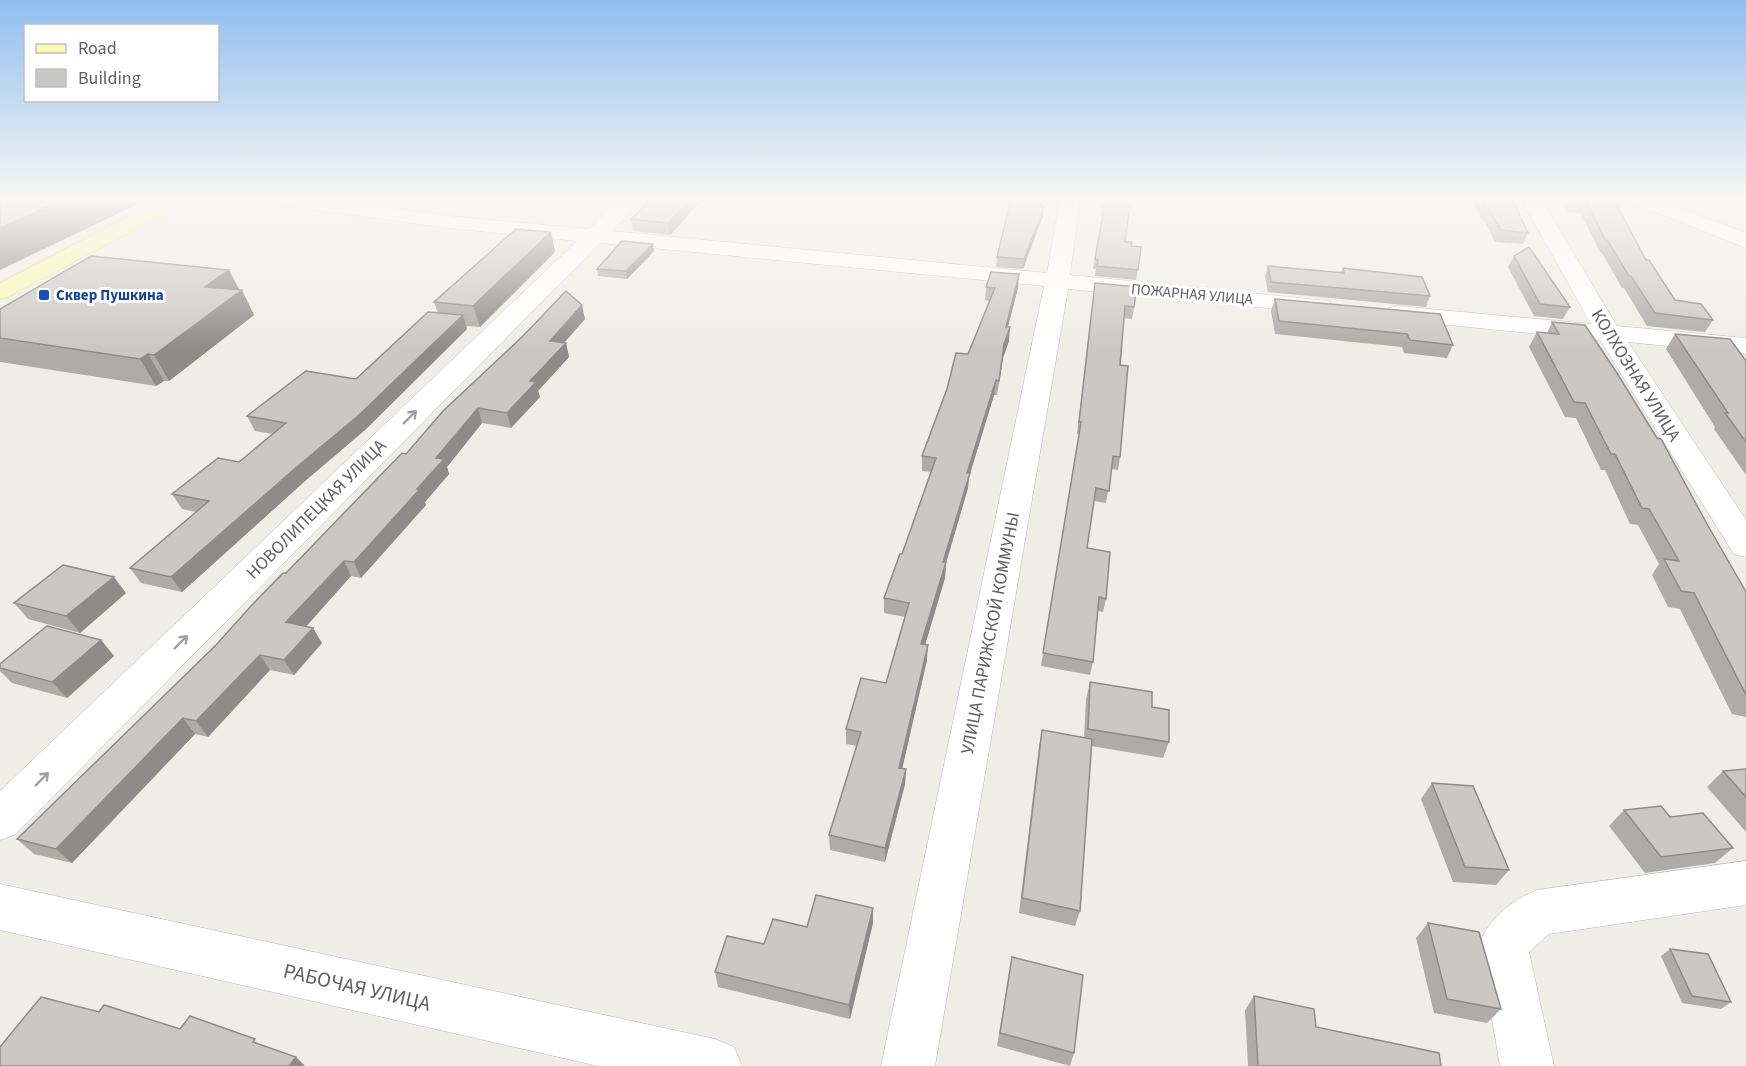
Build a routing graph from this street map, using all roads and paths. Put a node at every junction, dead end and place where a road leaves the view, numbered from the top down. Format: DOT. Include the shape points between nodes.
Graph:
graph roads {
  1 [pos="83,249"];
  2 [pos="581,249"];
  3 [pos="722,249"];
  4 [pos="1062,249"];
  5 [pos="1560,249"];
  6 [pos="1057,282"];
  7 [pos="0,292"];
  8 [pos="1338,308"];
  9 [pos="1374,311"];
  10 [pos="1608,332"];
  11 [pos="1746,346"];
  12 [pos="1746,546"];
  13 [pos="0,820"];
  14 [pos="1746,883"];
  15 [pos="0,908"];
  16 [pos="715,1066"];
  17 [pos="908,1066"];
  18 [pos="1527,1066"];
  1 -- 7 [label="main road"];
  13 -- 2 [label="street, НОВОЛИПЕЦКАЯ УЛИЦА, one-way"];
  3 -- 6 [label="street, ПОЖАРНАЯ УЛИЦА"];
  4 -- 6 [label="street, УЛИЦА ПАРИЖСКОЙ КОММУНЫ"];
  5 -- 10 [label="street, КОЛХОЗНАЯ УЛИЦА"];
  6 -- 8 [label="street, ПОЖАРНАЯ УЛИЦА"];
  6 -- 17 [label="street, УЛИЦА ПАРИЖСКОЙ КОММУНЫ"];
  9 -- 10 [label="street"];
  10 -- 11 [label="street"];
  10 -- 12 [label="street, КОЛХОЗНАЯ УЛИЦА"];
  14 -- 18 [label="street" via="1537,913 1503,944"];
  15 -- 16 [label="street, РАБОЧАЯ УЛИЦА"];
}
